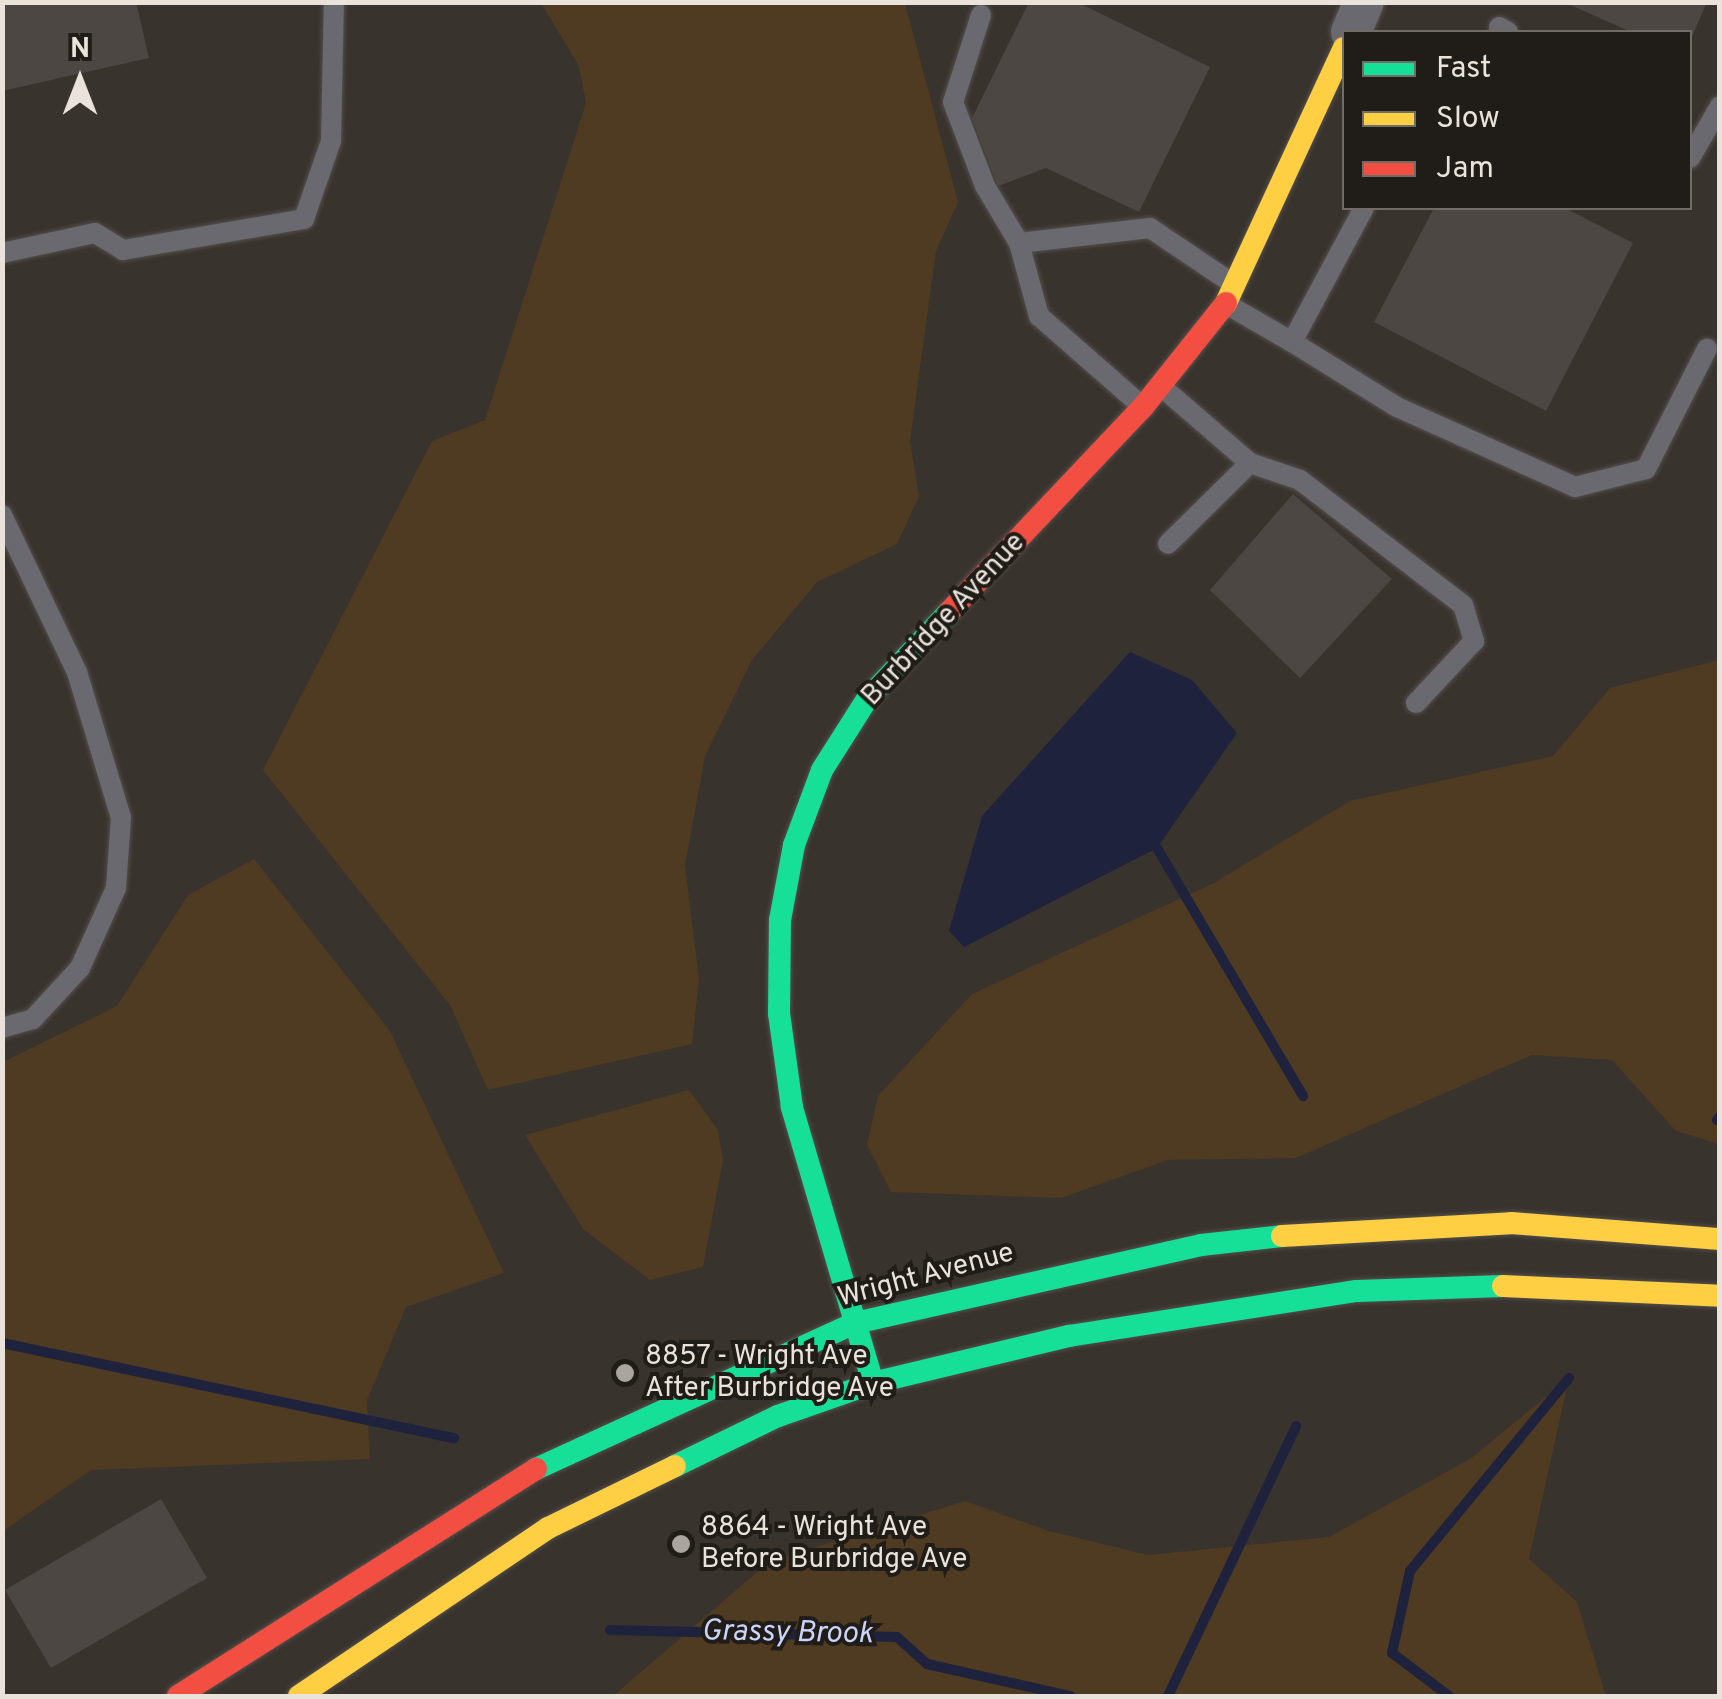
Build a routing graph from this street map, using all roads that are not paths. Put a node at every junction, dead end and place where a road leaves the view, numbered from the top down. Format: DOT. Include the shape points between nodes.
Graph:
graph roads {
  1 [pos="334,2"];
  2 [pos="1364,2"];
  3 [pos="980,15"];
  4 [pos="1352,30"];
  5 [pos="1342,52"];
  6 [pos="1720,106"];
  7 [pos="1692,155"];
  8 [pos="1363,210"];
  9 [pos="1019,243"];
  10 [pos="2,252"];
  11 [pos="1231,295"];
  12 [pos="1292,342"];
  13 [pos="1707,349"];
  14 [pos="1161,386"];
  15 [pos="1143,407"];
  16 [pos="1250,463"];
  17 [pos="2,515"];
  18 [pos="1168,544"];
  19 [pos="1416,704"];
  20 [pos="2,1028"];
  21 [pos="1720,1239"];
  22 [pos="1720,1296"];
  23 [pos="854,1324"];
  24 [pos="873,1384"];
  25 [pos="178,1696"];
  26 [pos="299,1696"];
  1 -- 10 [label="lane" via="331,140 304,219 123,250 95,233"];
  2 -- 4 [label="street"];
  3 -- 9 [label="lane" via="953,102 985,186"];
  5 -- 11 [label="main road, Burbridge Avenue"];
  6 -- 7 [label="lane"];
  8 -- 12 [label="lane"];
  9 -- 11 [label="lane" via="1150,228"];
  9 -- 15 [label="lane" via="1039,316"];
  11 -- 12 [label="lane"];
  11 -- 14 [label="main road, Burbridge Avenue"];
  12 -- 13 [label="lane" via="1397,407 1574,487 1646,469"];
  14 -- 15 [label="main road, Burbridge Avenue"];
  14 -- 16 [label="lane"];
  15 -- 23 [label="main road, Burbridge Avenue" via="867,700 822,770 794,845 780,920 779,1013 792,1106"];
  16 -- 18 [label="lane"];
  16 -- 19 [label="lane" via="1300,480 1464,605 1474,641"];
  17 -- 20 [label="lane" via="76,672 121,818 116,888 80,968 33,1019"];
  21 -- 23 [label="main road, Wright Avenue" via="1511,1223 1362,1228 1200,1245"];
  22 -- 24 [label="main road" via="1557,1286 1357,1290 1105,1329"];
  23 -- 24 [label="main road, Burbridge Avenue"];
  23 -- 25 [label="main road, Wright Avenue" via="534,1470"];
  24 -- 26 [label="main road" via="778,1416 548,1528"];
}
